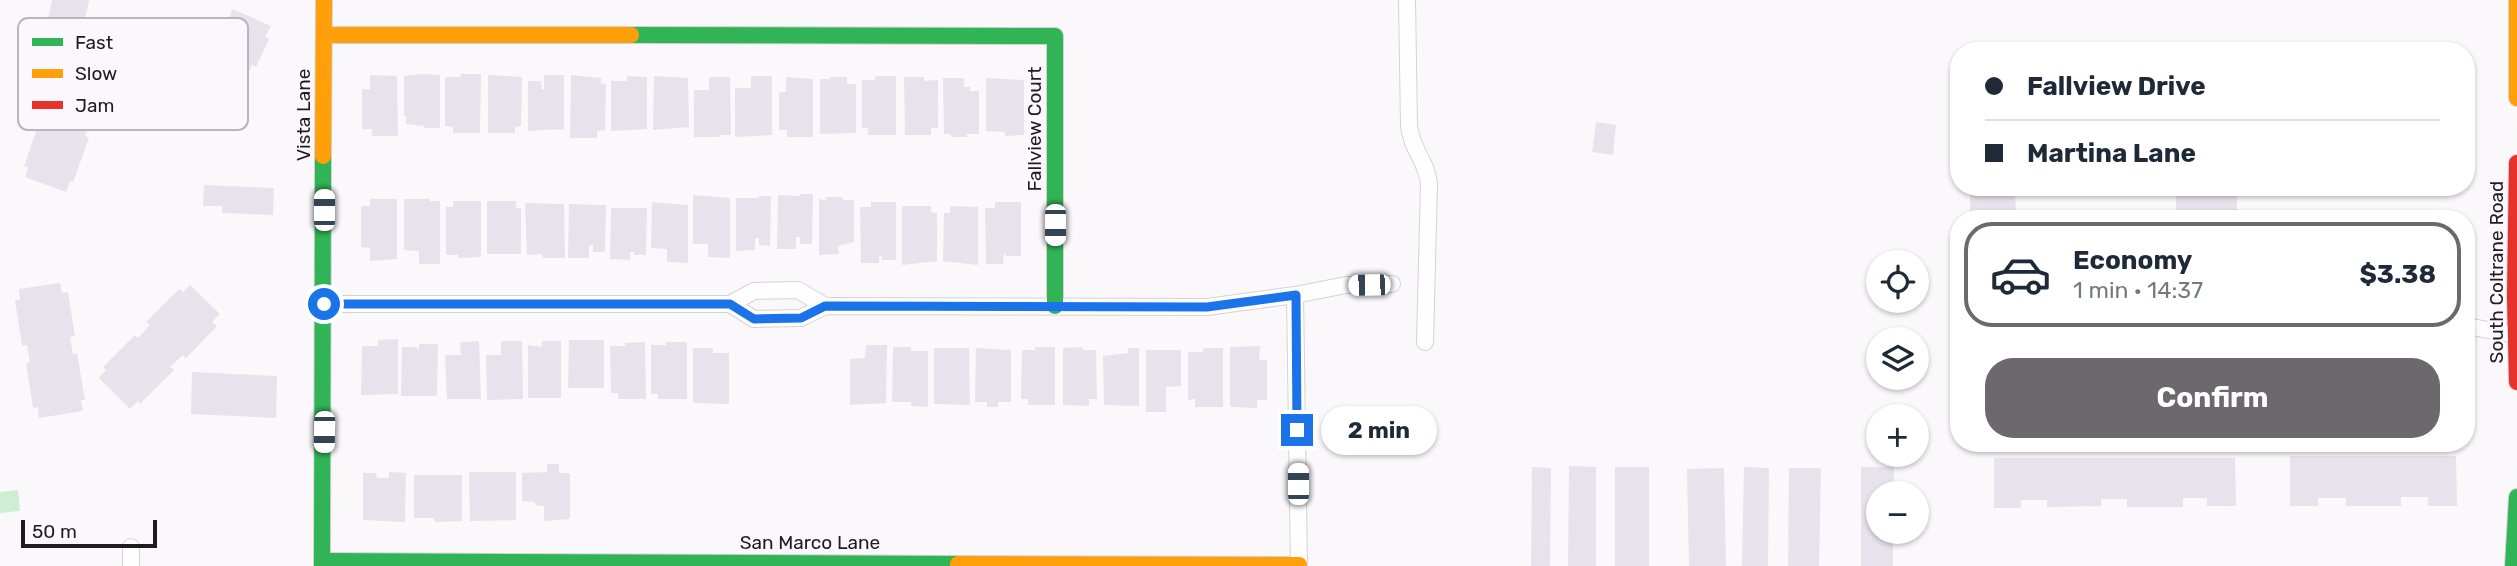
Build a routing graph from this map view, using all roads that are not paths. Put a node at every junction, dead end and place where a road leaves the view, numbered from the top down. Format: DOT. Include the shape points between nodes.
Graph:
graph roads {
  1 [pos="324,0"];
  2 [pos="1408,0"];
  3 [pos="2516,0"];
  4 [pos="324,35"];
  5 [pos="2517,98"];
  6 [pos="2517,163"];
  7 [pos="1392,284"];
  8 [pos="1296,295"];
  9 [pos="324,304"];
  10 [pos="730,304"];
  11 [pos="825,306"];
  12 [pos="1055,306"];
  13 [pos="2475,328"];
  14 [pos="2516,335"];
  15 [pos="1425,342"];
  16 [pos="2517,382"];
  17 [pos="2517,497"];
  18 [pos="131,547"];
  19 [pos="322,564"];
  20 [pos="471,564"];
  21 [pos="1059,564"];
  22 [pos="808,565"];
  23 [pos="1299,565"];
  24 [pos="131,566"];
  25 [pos="2513,566"];
  1 -- 4 [label="street, Vista Lane"];
  2 -- 15 [label="street" via="1409,127 1429,184"];
  3 -- 5 [label="street"];
  4 -- 9 [label="street, Vista Lane"];
  4 -- 12 [label="street, Fallview Court" via="1055,36"];
  6 -- 14 [label="street, South Coltrane Road"];
  7 -- 8 [label="street" via="1346,285"];
  8 -- 12 [label="street" via="1207,307"];
  8 -- 23 [label="street"];
  9 -- 10 [label="street"];
  9 -- 19 [label="street, Vista Lane"];
  10 -- 11 [label="street" via="754,319 801,318"];
  10 -- 11 [label="street" via="754,290 798,290"];
  11 -- 12 [label="street"];
  13 -- 14 [label="street"];
  14 -- 16 [label="street, South Coltrane Road"];
  17 -- 25 [label="street"];
  18 -- 24 [label="street"];
  19 -- 20 [label="street, San Marco Lane"];
  20 -- 22 [label="street, San Marco Lane"];
  21 -- 22 [label="street, San Marco Lane"];
  21 -- 23 [label="street, San Marco Lane"];
}
